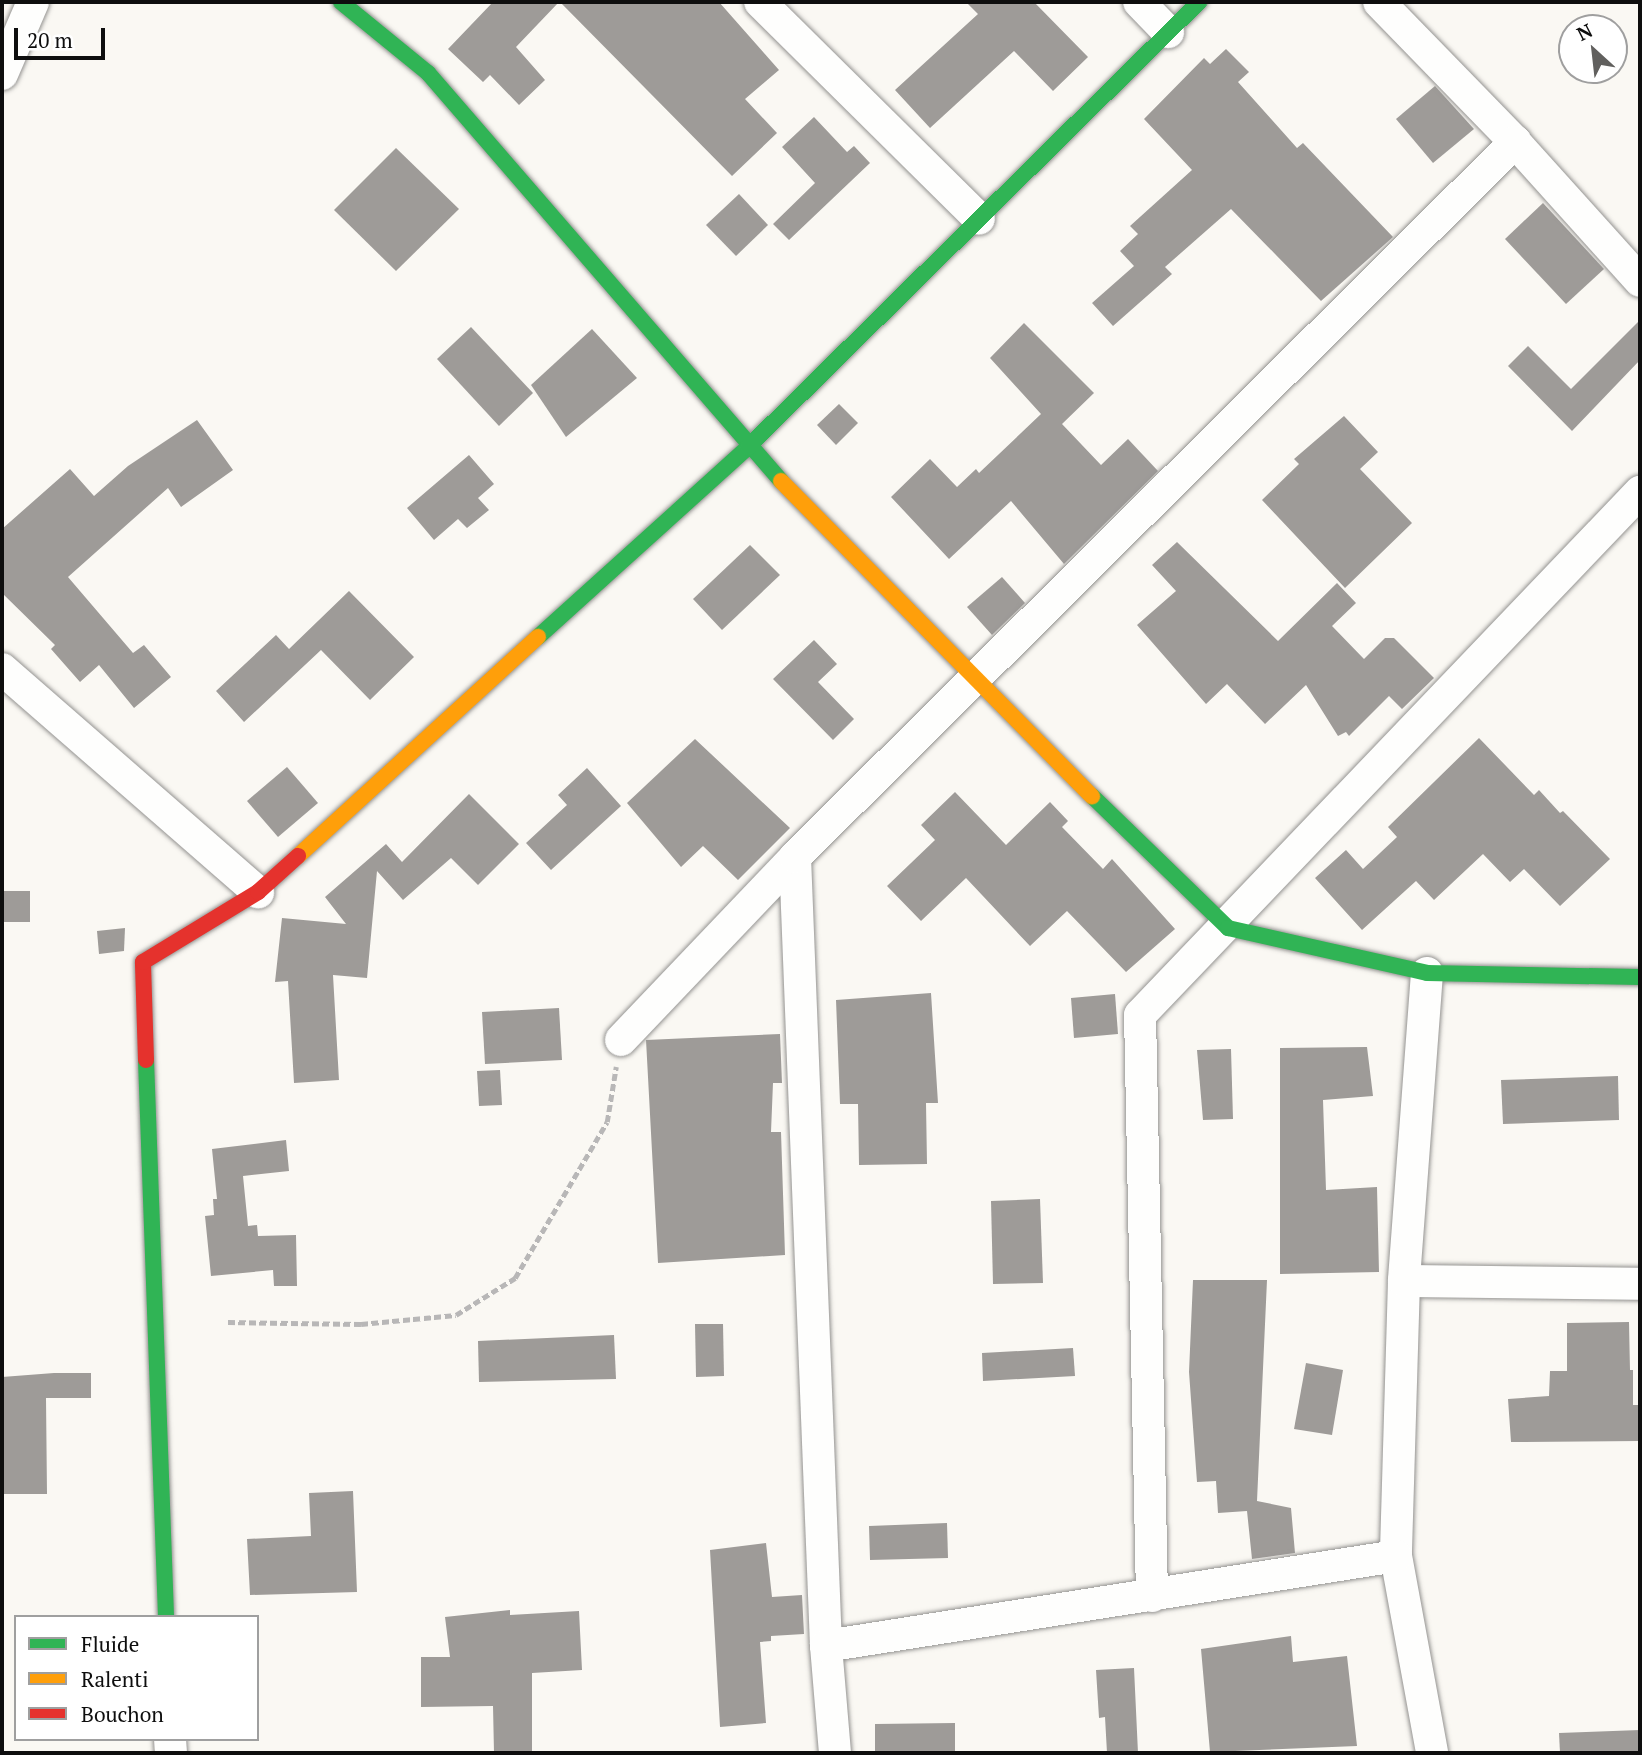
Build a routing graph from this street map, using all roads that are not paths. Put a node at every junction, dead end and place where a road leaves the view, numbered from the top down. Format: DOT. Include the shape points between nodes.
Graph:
graph roads {
  1 [pos="33,2"];
  2 [pos="341,2"];
  3 [pos="760,2"];
  4 [pos="1139,2"];
  5 [pos="1199,2"];
  6 [pos="1378,2"];
  7 [pos="1168,32"];
  8 [pos="2,74"];
  9 [pos="1515,142"];
  10 [pos="979,219"];
  11 [pos="1634,262"];
  12 [pos="748,447"];
  13 [pos="1640,492"];
  14 [pos="2,669"];
  15 [pos="974,681"];
  16 [pos="795,857"];
  17 [pos="258,892"];
  18 [pos="1228,928"];
  19 [pos="1427,973"];
  20 [pos="1640,977"];
  21 [pos="621,1040"];
  22 [pos="1404,1281"];
  23 [pos="1640,1284"];
  24 [pos="1396,1556"];
  25 [pos="1152,1596"];
  26 [pos="166,1615"];
  27 [pos="826,1646"];
  28 [pos="835,1753"];
  29 [pos="1432,1753"];
  1 -- 8 [label="street"];
  2 -- 12 [label="street" via="428,73"];
  3 -- 10 [label="street"];
  4 -- 7 [label="street"];
  5 -- 7 [label="street"];
  6 -- 9 [label="street"];
  7 -- 10 [label="street"];
  9 -- 11 [label="street"];
  9 -- 15 [label="street"];
  10 -- 12 [label="street"];
  12 -- 15 [label="street"];
  12 -- 17 [label="street"];
  13 -- 18 [label="street"];
  14 -- 17 [label="street"];
  15 -- 16 [label="street"];
  15 -- 18 [label="street"];
  16 -- 21 [label="street"];
  16 -- 27 [label="street"];
  17 -- 26 [label="street" via="143,962"];
  18 -- 19 [label="street"];
  18 -- 25 [label="street" via="1140,1015"];
  19 -- 20 [label="street"];
  19 -- 22 [label="street"];
  22 -- 23 [label="street"];
  22 -- 24 [label="street"];
  24 -- 25 [label="street"];
  24 -- 29 [label="street"];
  25 -- 27 [label="street"];
  27 -- 28 [label="street"];
}
